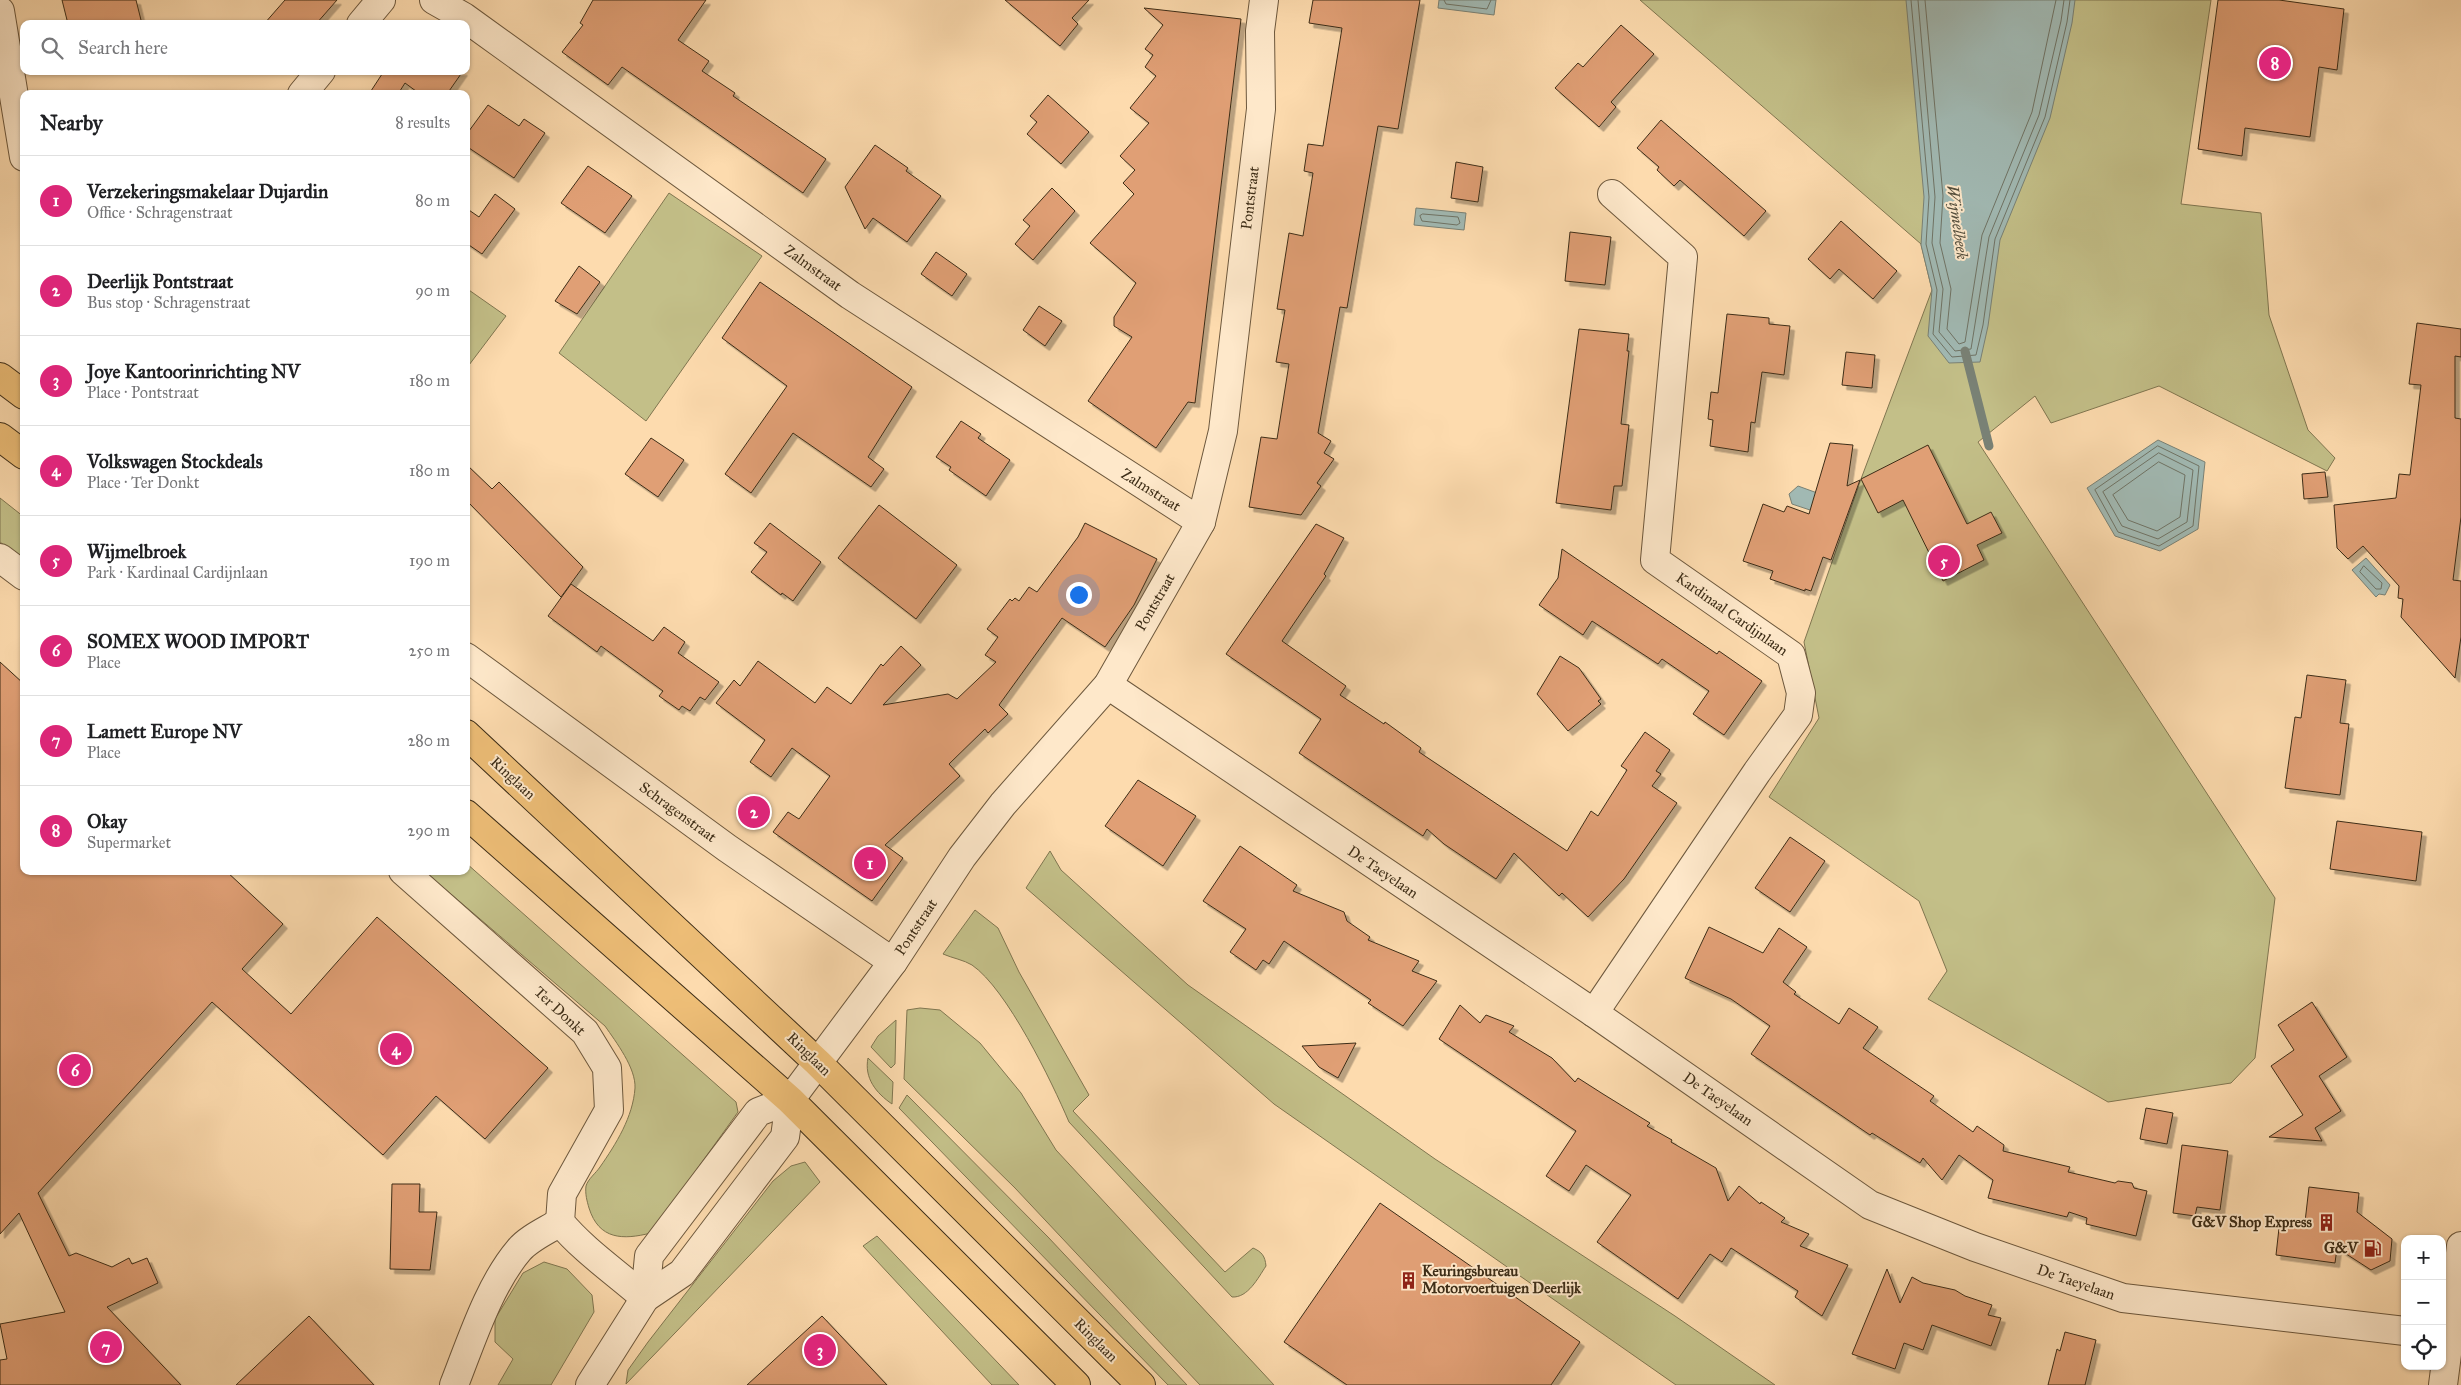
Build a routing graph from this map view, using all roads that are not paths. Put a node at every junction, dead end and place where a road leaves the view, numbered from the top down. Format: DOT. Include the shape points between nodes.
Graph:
graph roads {
  1 [pos="381,0"];
  2 [pos="434,0"];
  3 [pos="1264,0"];
  4 [pos="466,8"];
  5 [pos="0,11"];
  6 [pos="364,20"];
  7 [pos="318,75"];
  8 [pos="305,90"];
  9 [pos="20,133"];
  10 [pos="1612,194"];
  11 [pos="0,377"];
  12 [pos="20,392"];
  13 [pos="0,437"];
  14 [pos="20,452"];
  15 [pos="1200,522"];
  16 [pos="0,558"];
  17 [pos="20,573"];
  18 [pos="470,660"];
  19 [pos="1108,685"];
  20 [pos="470,738"];
  21 [pos="470,818"];
  22 [pos="408,875"];
  23 [pos="893,962"];
  24 [pos="1594,1012"];
  25 [pos="818,1063"];
  26 [pos="790,1100"];
  27 [pos="560,1222"];
  28 [pos="2461,1246"];
  29 [pos="645,1298"];
  30 [pos="2401,1331"];
  31 [pos="2446,1336"];
  32 [pos="2444,1370"];
  33 [pos="454,1385"];
  34 [pos="590,1385"];
  35 [pos="1076,1385"];
  36 [pos="1141,1385"];
  37 [pos="2443,1385"];
  1 -- 6 [label="street"];
  2 -- 4 [label="street, Zalmstraat"];
  3 -- 15 [label="street, Pontstraat" via="1260,30 1261,109 1224,421"];
  4 -- 15 [label="street, Zalmstraat" via="850,295"];
  5 -- 9 [label="street"];
  7 -- 8 [label="street"];
  10 -- 24 [label="street, Kardinaal Cardijnlaan" via="1683,257 1655,560 1791,655 1801,693 1798,715"];
  11 -- 12 [label="main road"];
  13 -- 14 [label="main road"];
  15 -- 19 [label="street, Pontstraat"];
  16 -- 17 [label="street"];
  18 -- 23 [label="street, Schragenstraat" via="727,848"];
  19 -- 23 [label="street, Pontstraat" via="1003,804 962,858"];
  19 -- 24 [label="street, De Taeyelaan"];
  20 -- 25 [label="main road, Ringlaan"];
  21 -- 26 [label="main road"];
  22 -- 27 [label="street, Ter Donkt" via="585,1032 607,1068 609,1110 562,1194"];
  23 -- 25 [label="street, Pontstraat"];
  24 -- 30 [label="street, De Taeyelaan" via="1870,1205 1975,1247 2122,1298"];
  25 -- 26 [label="street, Pontstraat"];
  25 -- 36 [label="main road, Ringlaan"];
  26 -- 29 [label="street, Pontstraat" via="785,1138 682,1273"];
  26 -- 29 [label="street, Pontstraat" via="758,1112 648,1256"];
  26 -- 35 [label="main road"];
  27 -- 29 [label="street" via="577,1242"];
  27 -- 33 [label="street" via="520,1249 498,1282"];
  28 -- 31 [label="street"];
  29 -- 34 [label="street, Pontstraat"];
  32 -- 37 [label="street"];
}
